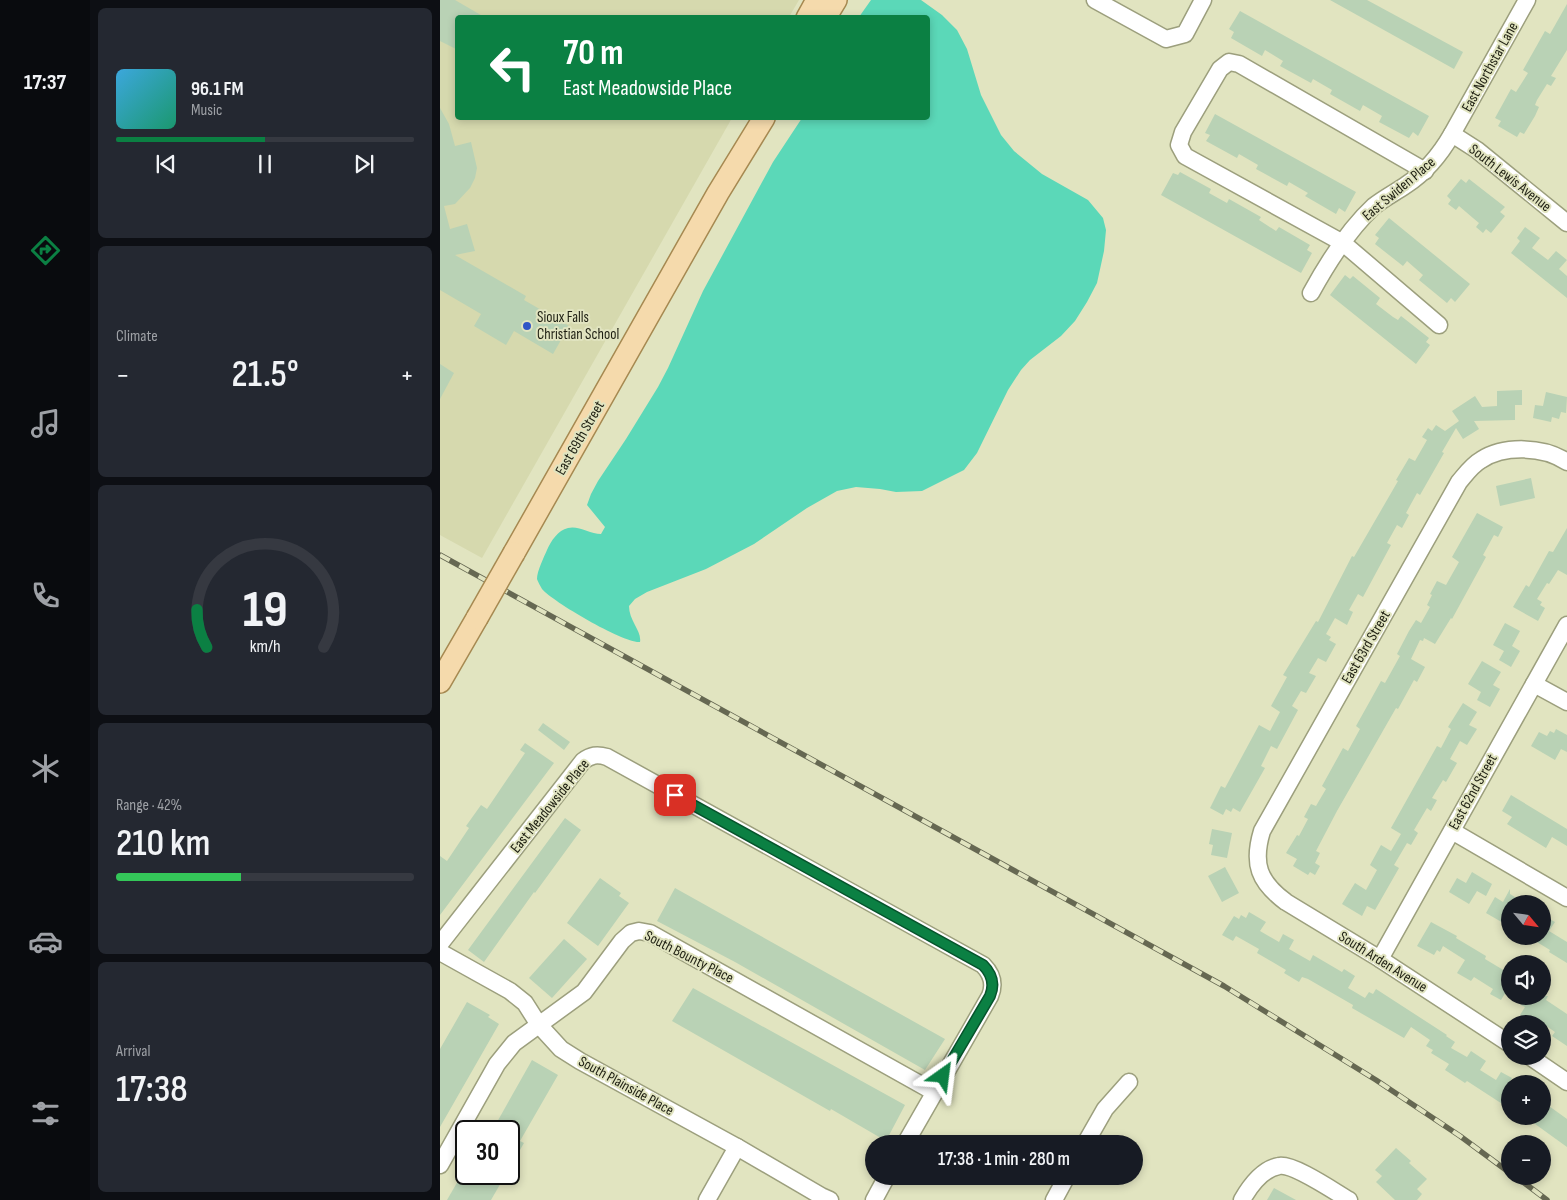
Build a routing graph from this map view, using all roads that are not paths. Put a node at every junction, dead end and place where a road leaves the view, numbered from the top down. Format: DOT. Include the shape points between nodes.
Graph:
graph roads {
  1 [pos="817,0"];
  2 [pos="836,0"];
  3 [pos="1095,0"];
  4 [pos="1203,0"];
  5 [pos="1528,0"];
  6 [pos="809,15"];
  7 [pos="827,15"];
  8 [pos="750,120"];
  9 [pos="763,120"];
  10 [pos="1452,134"];
  11 [pos="1424,171"];
  12 [pos="718,193"];
  13 [pos="1567,223"];
  14 [pos="1343,243"];
  15 [pos="1310,293"];
  16 [pos="1439,325"];
  17 [pos="1567,462"];
  18 [pos="1567,625"];
  19 [pos="440,682"];
  20 [pos="1534,684"];
  21 [pos="1567,702"];
  22 [pos="1452,831"];
  23 [pos="1262,875"];
  24 [pos="1567,898"];
  25 [pos="440,944"];
  26 [pos="440,952"];
  27 [pos="1380,959"];
  28 [pos="539,1025"];
  29 [pos="1501,1038"];
  30 [pos="1542,1065"];
  31 [pos="1129,1082"];
  32 [pos="1567,1082"];
  33 [pos="934,1092"];
  34 [pos="910,1135"];
  35 [pos="1090,1135"];
  36 [pos="737,1147"];
  37 [pos="440,1165"];
  38 [pos="882,1185"];
  39 [pos="1062,1185"];
  40 [pos="707,1200"];
  41 [pos="830,1200"];
  42 [pos="874,1200"];
  43 [pos="1054,1200"];
  44 [pos="1242,1200"];
  45 [pos="1348,1200"];
  1 -- 6 [label="main road"];
  2 -- 7 [label="main road"];
  3 -- 4 [label="street" via="1166,39 1185,34"];
  5 -- 10 [label="street, East Northstar Lane"];
  8 -- 12 [label="main road, East 69th Street"];
  9 -- 12 [label="main road, East 69th Street"];
  10 -- 11 [label="street, East Swiden Place"];
  10 -- 13 [label="street, South Lewis Avenue" via="1478,150"];
  11 -- 14 [label="street, East Swiden Place" via="1376,205"];
  11 -- 14 [label="street" via="1239,64 1229,62 1220,69 1183,132 1180,145 1185,156"];
  12 -- 19 [label="main road, East 69th Street, bridge"];
  14 -- 15 [label="street, East Swiden Place"];
  14 -- 16 [label="street"];
  17 -- 23 [label="street, East 63rd Street" via="1527,449 1514,449 1480,460 1459,482 1262,831 1257,847 1257,862"];
  18 -- 20 [label="street, East 62nd Street"];
  20 -- 21 [label="street"];
  20 -- 22 [label="street, East 62nd Street"];
  22 -- 24 [label="street"];
  22 -- 27 [label="street, East 62nd Street"];
  23 -- 27 [label="street, South Arden Avenue" via="1273,892 1286,902"];
  25 -- 33 [label="street, East Meadowside Place" via="582,761 599,754 988,970 993,988 990,996"];
  26 -- 28 [label="street, South Plainside Place" via="510,992 525,1004"];
  27 -- 29 [label="street, South Arden Avenue"];
  28 -- 33 [label="street, South Bounty Place" via="584,992 622,941 639,931 650,933"];
  28 -- 36 [label="street, South Plainside Place" via="561,1049 580,1061"];
  28 -- 37 [label="street, South Bounty Place" via="514,1043 497,1064"];
  30 -- 32 [label="street"];
  31 -- 35 [label="street" via="1105,1109"];
  33 -- 34 [label="street, East Meadowside Place"];
  36 -- 40 [label="street"];
  36 -- 41 [label="street, South Plainside Place"];
  38 -- 42 [label="street"];
  39 -- 43 [label="street"];
  44 -- 45 [label="street" via="1256,1180 1280,1166 1300,1172"];
}
